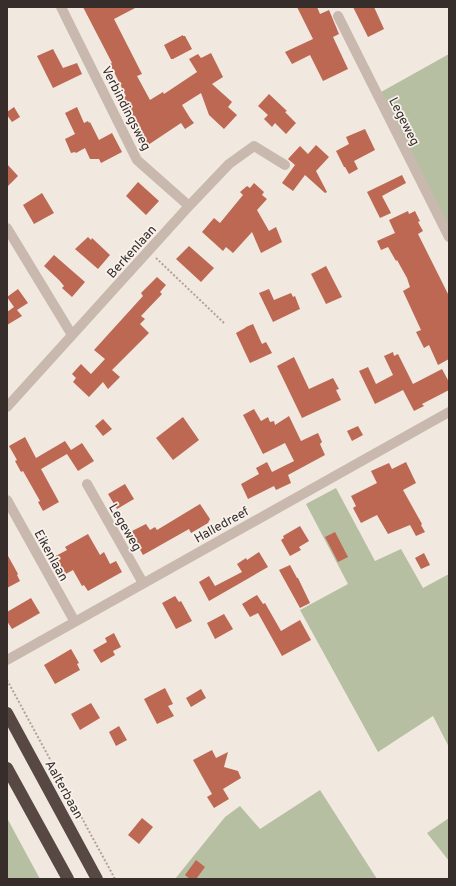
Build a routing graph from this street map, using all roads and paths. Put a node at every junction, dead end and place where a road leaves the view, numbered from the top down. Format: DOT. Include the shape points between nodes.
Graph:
graph roads {
  1 [pos="61,7"];
  2 [pos="338,16"];
  3 [pos="285,165"];
  4 [pos="189,206"];
  5 [pos="7,228"];
  6 [pos="449,237"];
  7 [pos="148,251"];
  8 [pos="224,323"];
  9 [pos="72,335"];
  10 [pos="7,406"];
  11 [pos="449,412"];
  12 [pos="87,484"];
  13 [pos="7,500"];
  14 [pos="143,583"];
  15 [pos="75,622"];
  16 [pos="7,660"];
  17 [pos="7,680"];
  18 [pos="7,713"];
  19 [pos="7,768"];
  20 [pos="68,879"];
  21 [pos="97,879"];
  22 [pos="115,879"];
  1 -- 4 [label="street, Verbindingsweg" via="138,160"];
  2 -- 6 [label="street, Legeweg"];
  3 -- 4 [label="street, Berkenlaan" via="254,146 229,164"];
  4 -- 7 [label="street, Berkenlaan"];
  5 -- 9 [label="street"];
  7 -- 8 [label="path"];
  7 -- 9 [label="street, Berkenlaan"];
  9 -- 10 [label="street, Berkenlaan"];
  11 -- 14 [label="street, Halledreef"];
  12 -- 14 [label="street, Legeweg"];
  13 -- 15 [label="street, Eikenlaan"];
  14 -- 15 [label="street, Halledreef"];
  15 -- 16 [label="street, Halledreef"];
  17 -- 22 [label="path"];
  18 -- 21 [label="highway, Aalterbaan"];
  19 -- 20 [label="highway"];
}
